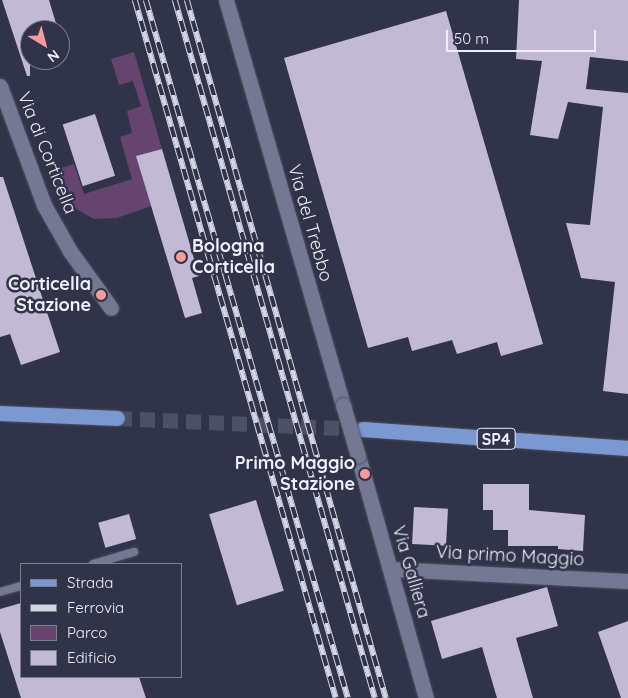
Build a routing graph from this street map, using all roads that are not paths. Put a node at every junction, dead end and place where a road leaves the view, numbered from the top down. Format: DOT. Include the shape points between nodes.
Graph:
graph roads {
  1 [pos="226,0"];
  2 [pos="0,86"];
  3 [pos="111,308"];
  4 [pos="0,413"];
  5 [pos="116,418"];
  6 [pos="363,430"];
  7 [pos="628,448"];
  8 [pos="358,456"];
  9 [pos="134,552"];
  10 [pos="97,563"];
  11 [pos="391,569"];
  12 [pos="628,580"];
  13 [pos="20,586"];
  14 [pos="0,592"];
  15 [pos="426,698"];
  1 -- 8 [label="street, Via del Trebbo, bridge"];
  2 -- 3 [label="street, Via di Corticella" via="44,205 75,258"];
  4 -- 5 [label="main road"];
  6 -- 7 [label="main road, SP4"];
  8 -- 11 [label="street, Via Galliera"];
  9 -- 10 [label="lane"];
  11 -- 12 [label="street, Via primo Maggio"];
  11 -- 15 [label="street, Via Galliera"];
  13 -- 14 [label="lane"];
}
